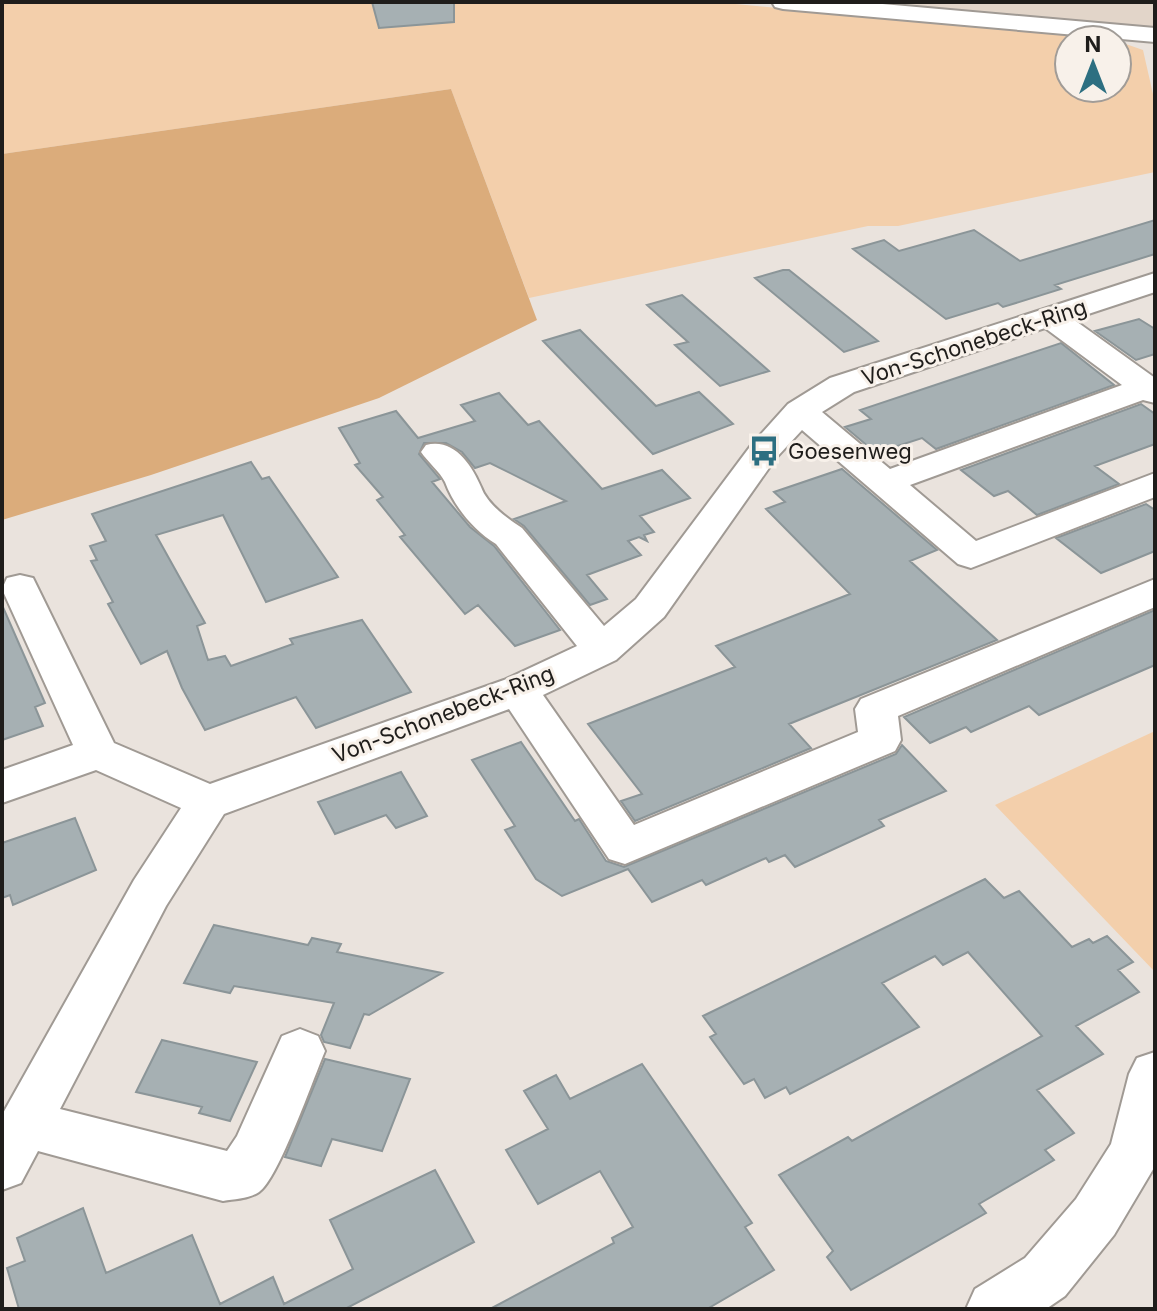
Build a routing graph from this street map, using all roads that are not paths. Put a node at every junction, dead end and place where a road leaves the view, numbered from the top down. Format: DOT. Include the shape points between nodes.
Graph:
graph roads {
  1 [pos="783,2"];
  2 [pos="1155,35"];
  3 [pos="1155,282"];
  4 [pos="1050,317"];
  5 [pos="1151,390"];
  6 [pos="800,411"];
  7 [pos="438,452"];
  8 [pos="886,482"];
  9 [pos="1155,484"];
  10 [pos="20,587"];
  11 [pos="1155,592"];
  12 [pos="602,650"];
  13 [pos="518,690"];
  14 [pos="98,753"];
  15 [pos="2,787"];
  16 [pos="208,802"];
  17 [pos="300,1051"];
  18 [pos="1155,1074"];
  19 [pos="13,1145"];
  20 [pos="995,1309"];
  1 -- 2 [label="street"];
  3 -- 4 [label="street, Von-Schonebeck-Ring"];
  4 -- 5 [label="street"];
  4 -- 6 [label="street, Von-Schonebeck-Ring" via="842,385"];
  5 -- 8 [label="street"];
  6 -- 8 [label="street"];
  6 -- 12 [label="street, Von-Schonebeck-Ring" via="764,451 650,608"];
  7 -- 12 [label="street" via="493,526 509,536"];
  8 -- 9 [label="street" via="971,556"];
  10 -- 14 [label="street"];
  11 -- 13 [label="street" via="876,709 880,740 625,847"];
  12 -- 13 [label="street, Von-Schonebeck-Ring"];
  13 -- 16 [label="street, Von-Schonebeck-Ring"];
  14 -- 15 [label="street"];
  14 -- 16 [label="street"];
  16 -- 19 [label="street" via="150,893"];
  17 -- 19 [label="street" via="242,1174 223,1176"];
  18 -- 20 [label="street" via="1135,1152 1095,1217 1045,1277"];
}
